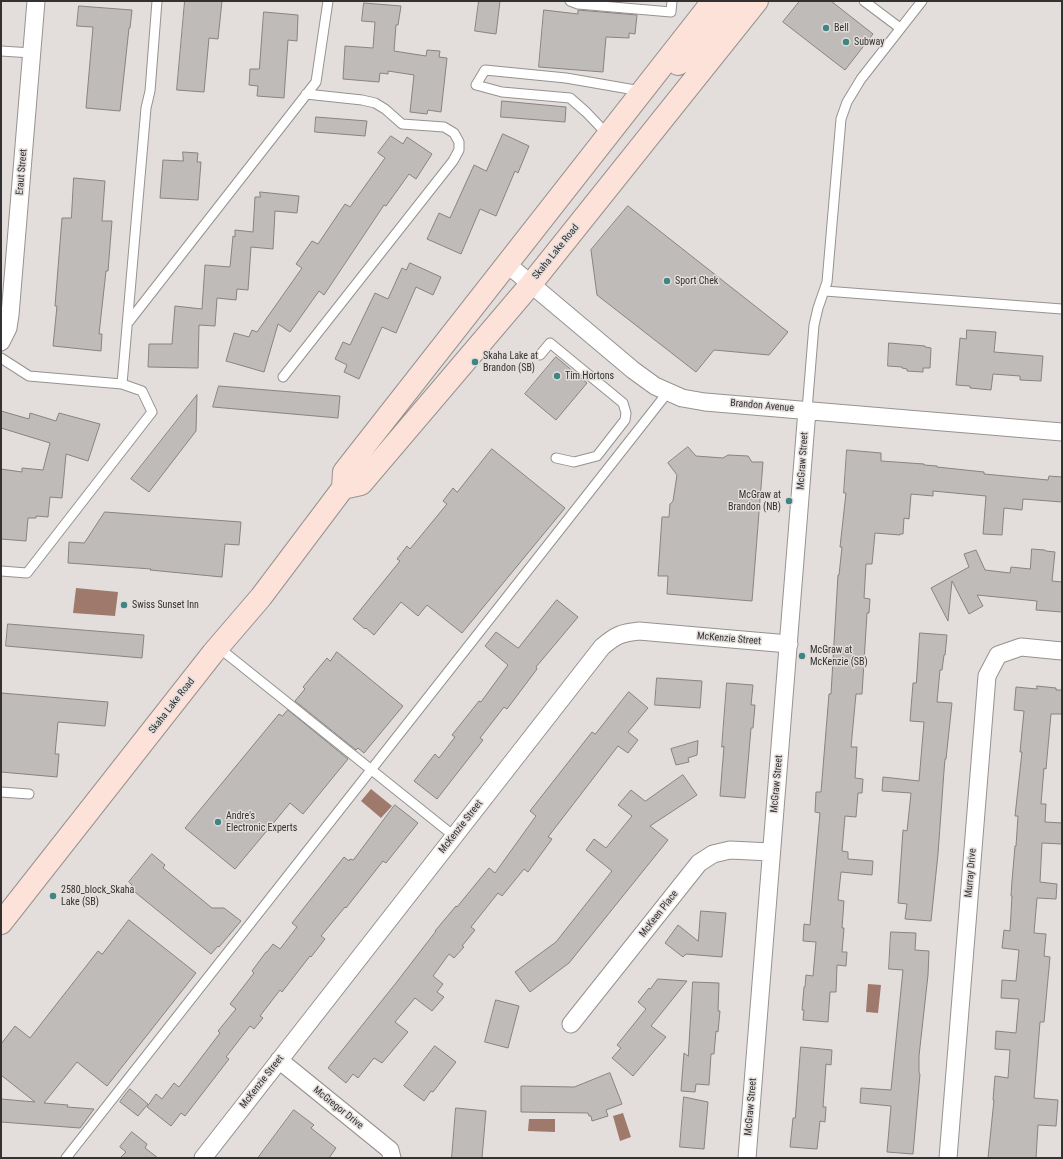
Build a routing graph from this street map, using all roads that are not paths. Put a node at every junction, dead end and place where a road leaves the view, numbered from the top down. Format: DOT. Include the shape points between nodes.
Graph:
graph roads {
  1 [pos="36,1"];
  2 [pos="157,1"];
  3 [pos="328,1"];
  4 [pos="570,1"];
  5 [pos="672,1"];
  6 [pos="713,1"];
  7 [pos="734,1"];
  8 [pos="757,1"];
  9 [pos="864,1"];
  10 [pos="922,1"];
  11 [pos="900,28"];
  12 [pos="1,51"];
  13 [pos="32,53"];
  14 [pos="646,87"];
  15 [pos="306,94"];
  16 [pos="608,135"];
  17 [pos="507,264"];
  18 [pos="531,284"];
  19 [pos="824,291"];
  20 [pos="1062,309"];
  21 [pos="127,324"];
  22 [pos="1,342"];
  23 [pos="540,355"];
  24 [pos="1,358"];
  25 [pos="283,377"];
  26 [pos="122,384"];
  27 [pos="668,392"];
  28 [pos="807,410"];
  29 [pos="1062,432"];
  30 [pos="556,458"];
  31 [pos="343,488"];
  32 [pos="1,571"];
  33 [pos="789,644"];
  34 [pos="218,647"];
  35 [pos="1062,651"];
  36 [pos="371,769"];
  37 [pos="1,792"];
  38 [pos="29,794"];
  39 [pos="454,836"];
  40 [pos="771,852"];
  41 [pos="1,923"];
  42 [pos="571,1024"];
  43 [pos="279,1060"];
  44 [pos="66,1158"];
  45 [pos="203,1158"];
  46 [pos="392,1158"];
  47 [pos="747,1158"];
  48 [pos="948,1158"];
  1 -- 13 [label="street, Eraut Street"];
  2 -- 21 [label="lane"];
  3 -- 15 [label="lane" via="316,82"];
  4 -- 5 [label="lane" via="578,4 671,12"];
  6 -- 14 [label="main road, Skaha Lake Road"];
  7 -- 14 [label="main road" via="687,59"];
  8 -- 18 [label="main road, Skaha Lake Road"];
  9 -- 11 [label="lane"];
  10 -- 11 [label="lane"];
  11 -- 19 [label="lane" via="861,79 847,102 841,119 827,282"];
  12 -- 13 [label="lane"];
  13 -- 22 [label="street, Eraut Street" via="10,315 8,328"];
  14 -- 16 [label="main road, Skaha Lake Road"];
  14 -- 16 [label="lane" via="485,70 476,85 502,92 570,98"];
  15 -- 21 [label="lane"];
  15 -- 25 [label="lane" via="375,103 402,124 444,127 454,133 459,142 459,150"];
  16 -- 17 [label="main road, Skaha Lake Road"];
  17 -- 18 [label="street, Brandon Avenue"];
  17 -- 31 [label="main road, Skaha Lake Road" via="344,472"];
  18 -- 27 [label="street, Brandon Avenue" via="633,370"];
  18 -- 31 [label="main road, Skaha Lake Road" via="361,484"];
  19 -- 20 [label="lane"];
  19 -- 28 [label="lane" via="814,325"];
  21 -- 26 [label="lane"];
  23 -- 30 [label="lane" via="550,342 623,403 626,413 625,420 597,456 574,462"];
  24 -- 26 [label="lane" via="29,376"];
  26 -- 32 [label="lane" via="142,391 152,412 27,573"];
  27 -- 28 [label="street, Brandon Avenue" via="682,398 705,402"];
  27 -- 36 [label="lane"];
  28 -- 29 [label="street, Brandon Avenue"];
  28 -- 33 [label="street, McGraw Street"];
  31 -- 34 [label="main road, Skaha Lake Road" via="261,598"];
  33 -- 39 [label="street, McKenzie Street" via="639,631 623,633 612,638 602,647"];
  33 -- 40 [label="street, McGraw Street"];
  34 -- 36 [label="lane"];
  34 -- 41 [label="main road, Skaha Lake Road"];
  35 -- 48 [label="street, Murray Drive" via="1015,649 998,655 987,676"];
  36 -- 39 [label="lane"];
  36 -- 44 [label="lane"];
  37 -- 38 [label="lane"];
  39 -- 43 [label="street, McKenzie Street"];
  40 -- 42 [label="street, McKeen Place" via="730,850 713,854 699,863"];
  40 -- 47 [label="street, McGraw Street"];
  43 -- 45 [label="street, McKenzie Street"];
  43 -- 46 [label="street, McGregor Drive" via="390,1150"];
}
